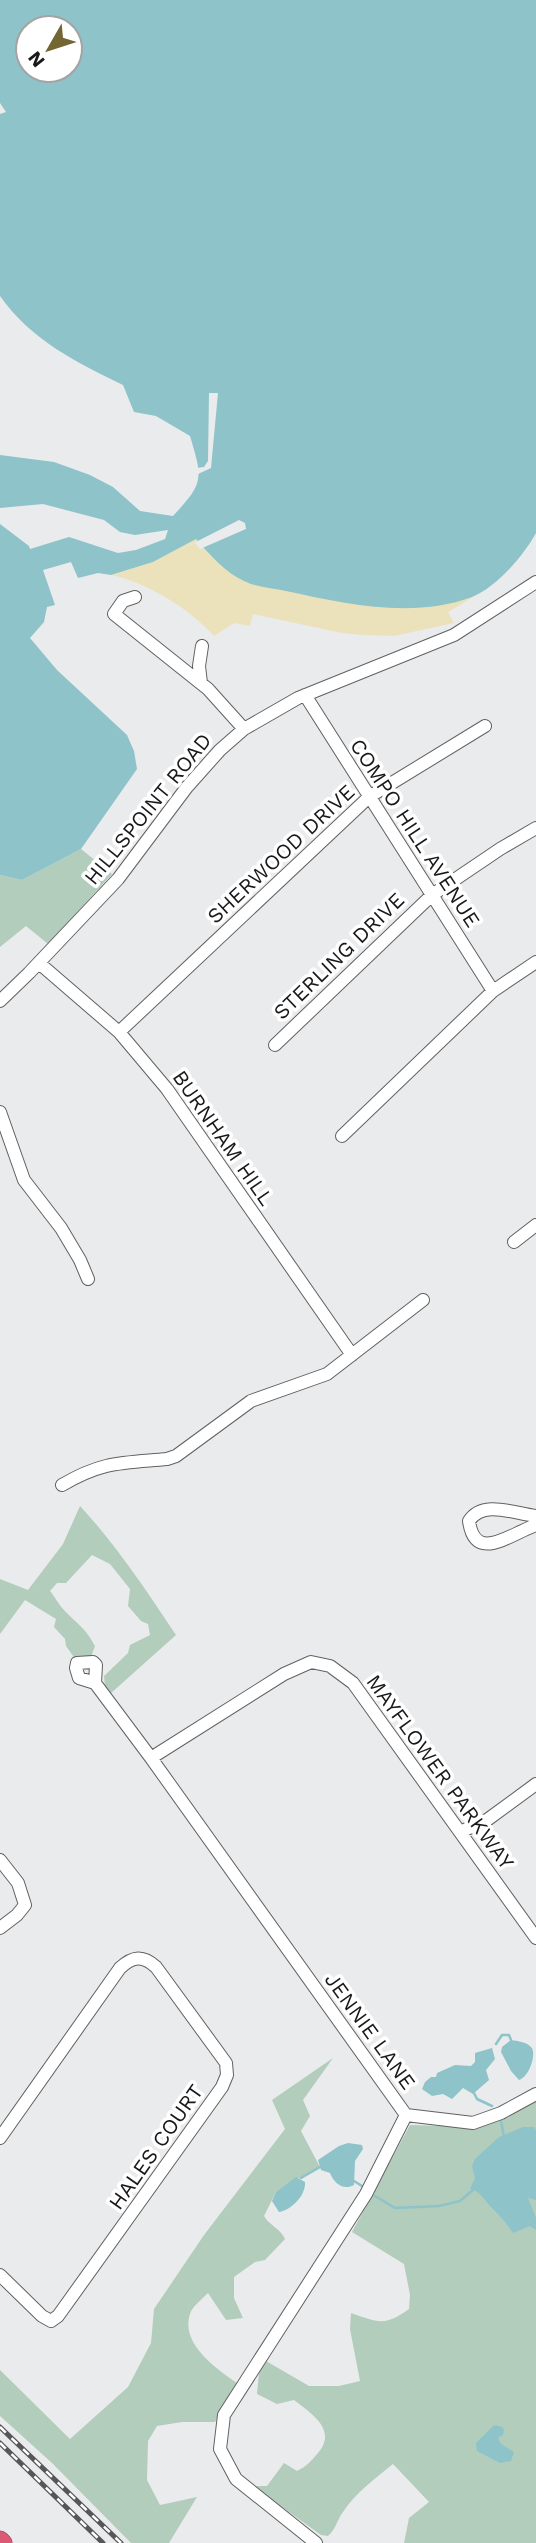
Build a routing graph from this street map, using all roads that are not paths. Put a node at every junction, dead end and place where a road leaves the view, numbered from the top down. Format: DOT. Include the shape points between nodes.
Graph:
graph roads {
  1 [pos="536,582"];
  2 [pos="135,597"];
  3 [pos="202,646"];
  4 [pos="201,683"];
  5 [pos="305,695"];
  6 [pos="485,726"];
  7 [pos="244,729"];
  8 [pos="369,797"];
  9 [pos="536,828"];
  10 [pos="432,895"];
  11 [pos="39,962"];
  12 [pos="536,962"];
  13 [pos="493,991"];
  14 [pos="0,1000"];
  15 [pos="119,1032"];
  16 [pos="275,1045"];
  17 [pos="0,1112"];
  18 [pos="341,1136"];
  19 [pos="536,1226"];
  20 [pos="514,1242"];
  21 [pos="88,1279"];
  22 [pos="423,1300"];
  23 [pos="352,1355"];
  24 [pos="62,1485"];
  25 [pos="536,1516"];
  26 [pos="536,1525"];
  27 [pos="95,1683"];
  28 [pos="151,1758"];
  29 [pos="536,1784"];
  30 [pos="487,1819"];
  31 [pos="460,1832"];
  32 [pos="473,1850"];
  33 [pos="0,1860"];
  34 [pos="0,1928"];
  35 [pos="536,1938"];
  36 [pos="536,2094"];
  37 [pos="406,2115"];
  38 [pos="0,2138"];
  39 [pos="0,2275"];
  40 [pos="316,2543"];
  1 -- 5 [label="street, HILLSPOINT ROAD" via="454,635"];
  2 -- 4 [label="street" via="123,601 114,614"];
  3 -- 4 [label="street"];
  4 -- 7 [label="street"];
  5 -- 7 [label="street, HILLSPOINT ROAD"];
  5 -- 8 [label="street, COMPO HILL AVENUE"];
  6 -- 8 [label="street, SHERWOOD DRIVE"];
  7 -- 11 [label="street, HILLSPOINT ROAD" via="203,768 118,879"];
  8 -- 10 [label="street, COMPO HILL AVENUE"];
  8 -- 15 [label="street, SHERWOOD DRIVE"];
  9 -- 10 [label="street, STERLING DRIVE"];
  10 -- 13 [label="street, COMPO HILL AVENUE"];
  10 -- 16 [label="street, STERLING DRIVE"];
  11 -- 14 [label="street, HILLSPOINT ROAD"];
  11 -- 15 [label="street, BURNHAM HILL"];
  12 -- 13 [label="street"];
  13 -- 18 [label="street"];
  15 -- 23 [label="street, BURNHAM HILL" via="167,1089"];
  17 -- 21 [label="street" via="24,1180 61,1228"];
  19 -- 20 [label="street"];
  22 -- 23 [label="street"];
  23 -- 24 [label="street" via="327,1374 251,1401 176,1456 108,1464"];
  25 -- 26 [label="street" via="483,1509 469,1521 475,1542 483,1544"];
  27 -- 28 [label="street, JENNIE LANE"];
  28 -- 31 [label="street, MAYFLOWER PARKWAY" via="284,1674 311,1662 330,1666 353,1683"];
  28 -- 37 [label="street, JENNIE LANE"];
  29 -- 30 [label="street"];
  30 -- 31 [label="street"];
  30 -- 32 [label="street"];
  31 -- 32 [label="street, MAYFLOWER PARKWAY"];
  32 -- 35 [label="street, MAYFLOWER PARKWAY"];
  33 -- 34 [label="street" via="18,1883 25,1905"];
  36 -- 37 [label="street" via="473,2123"];
  37 -- 40 [label="street, JENNIE LANE" via="366,2194 224,2415 220,2449 236,2479"];
  38 -- 39 [label="street, HALES COURT" via="120,1968 138,1957 156,1967 226,2063 222,2087 58,2316 51,2320 42,2316"];
}
